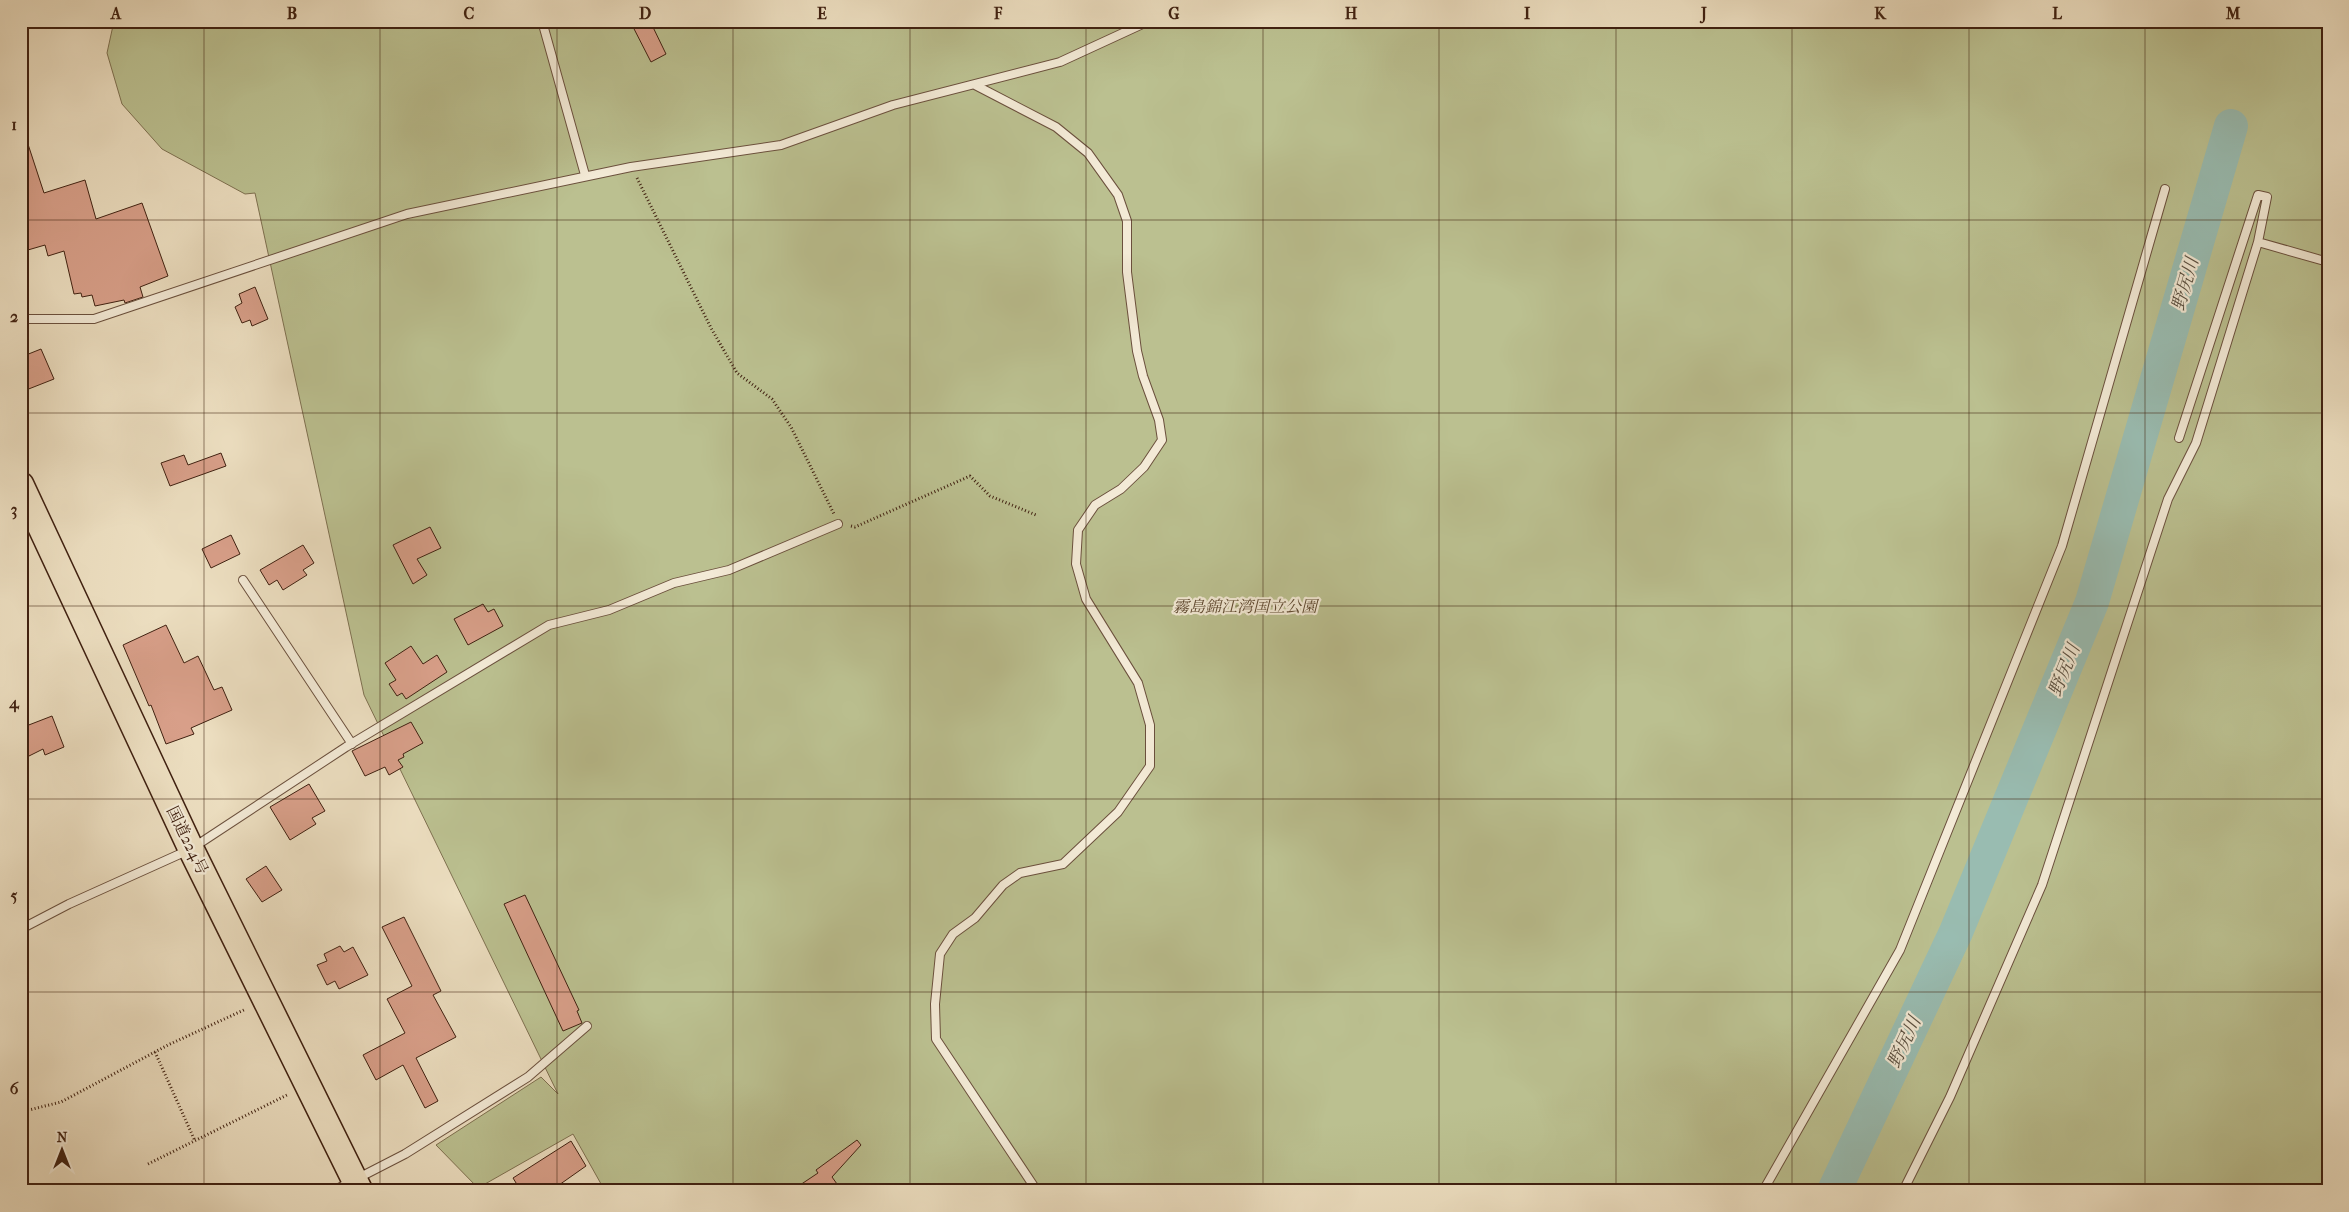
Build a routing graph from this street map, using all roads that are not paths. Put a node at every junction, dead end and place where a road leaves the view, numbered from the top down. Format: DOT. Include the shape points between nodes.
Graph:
graph roads {
  1 [pos="542,21"];
  2 [pos="1149,21"];
  3 [pos="975,85"];
  4 [pos="584,176"];
  5 [pos="2166,189"];
  6 [pos="2258,242"];
  7 [pos="2328,262"];
  8 [pos="21,319"];
  9 [pos="2179,438"];
  10 [pos="21,485"];
  11 [pos="838,524"];
  12 [pos="244,580"];
  13 [pos="352,744"];
  14 [pos="192,849"];
  15 [pos="21,929"];
  16 [pos="587,1026"];
  17 [pos="358,1185"];
  18 [pos="332,1191"];
  19 [pos="1037,1191"];
  20 [pos="1764,1191"];
  21 [pos="1903,1191"];
  1 -- 4 [label="lane"];
  2 -- 3 [label="lane" via="1060,62"];
  3 -- 4 [label="lane" via="893,105 781,145"];
  3 -- 19 [label="lane" via="1056,127 1088,153 1118,196 1127,222 1127,272 1137,351 1159,420 1162,440 1144,467 1121,489 1095,505 1078,530 1076,564 1086,599 1138,683 1150,725 1150,766 1118,812 1063,864 1020,873 1003,885 975,918 953,934 940,954 935,1004 936,1039"];
  4 -- 8 [label="lane" via="407,214 94,319"];
  5 -- 20 [label="lane" via="2062,546 1900,950"];
  6 -- 7 [label="lane"];
  6 -- 9 [label="lane" via="2267,197 2258,195"];
  6 -- 21 [label="lane" via="2196,443 2168,499 2042,885 1950,1097"];
  10 -- 14 [label="highway, 国道224号"];
  11 -- 13 [label="lane" via="729,570 674,583 609,610 549,625"];
  12 -- 13 [label="lane"];
  13 -- 14 [label="lane"];
  14 -- 15 [label="lane"];
  14 -- 17 [label="highway, 国道224号"];
  16 -- 17 [label="lane" via="528,1077"];
  17 -- 18 [label="lane"];
}
